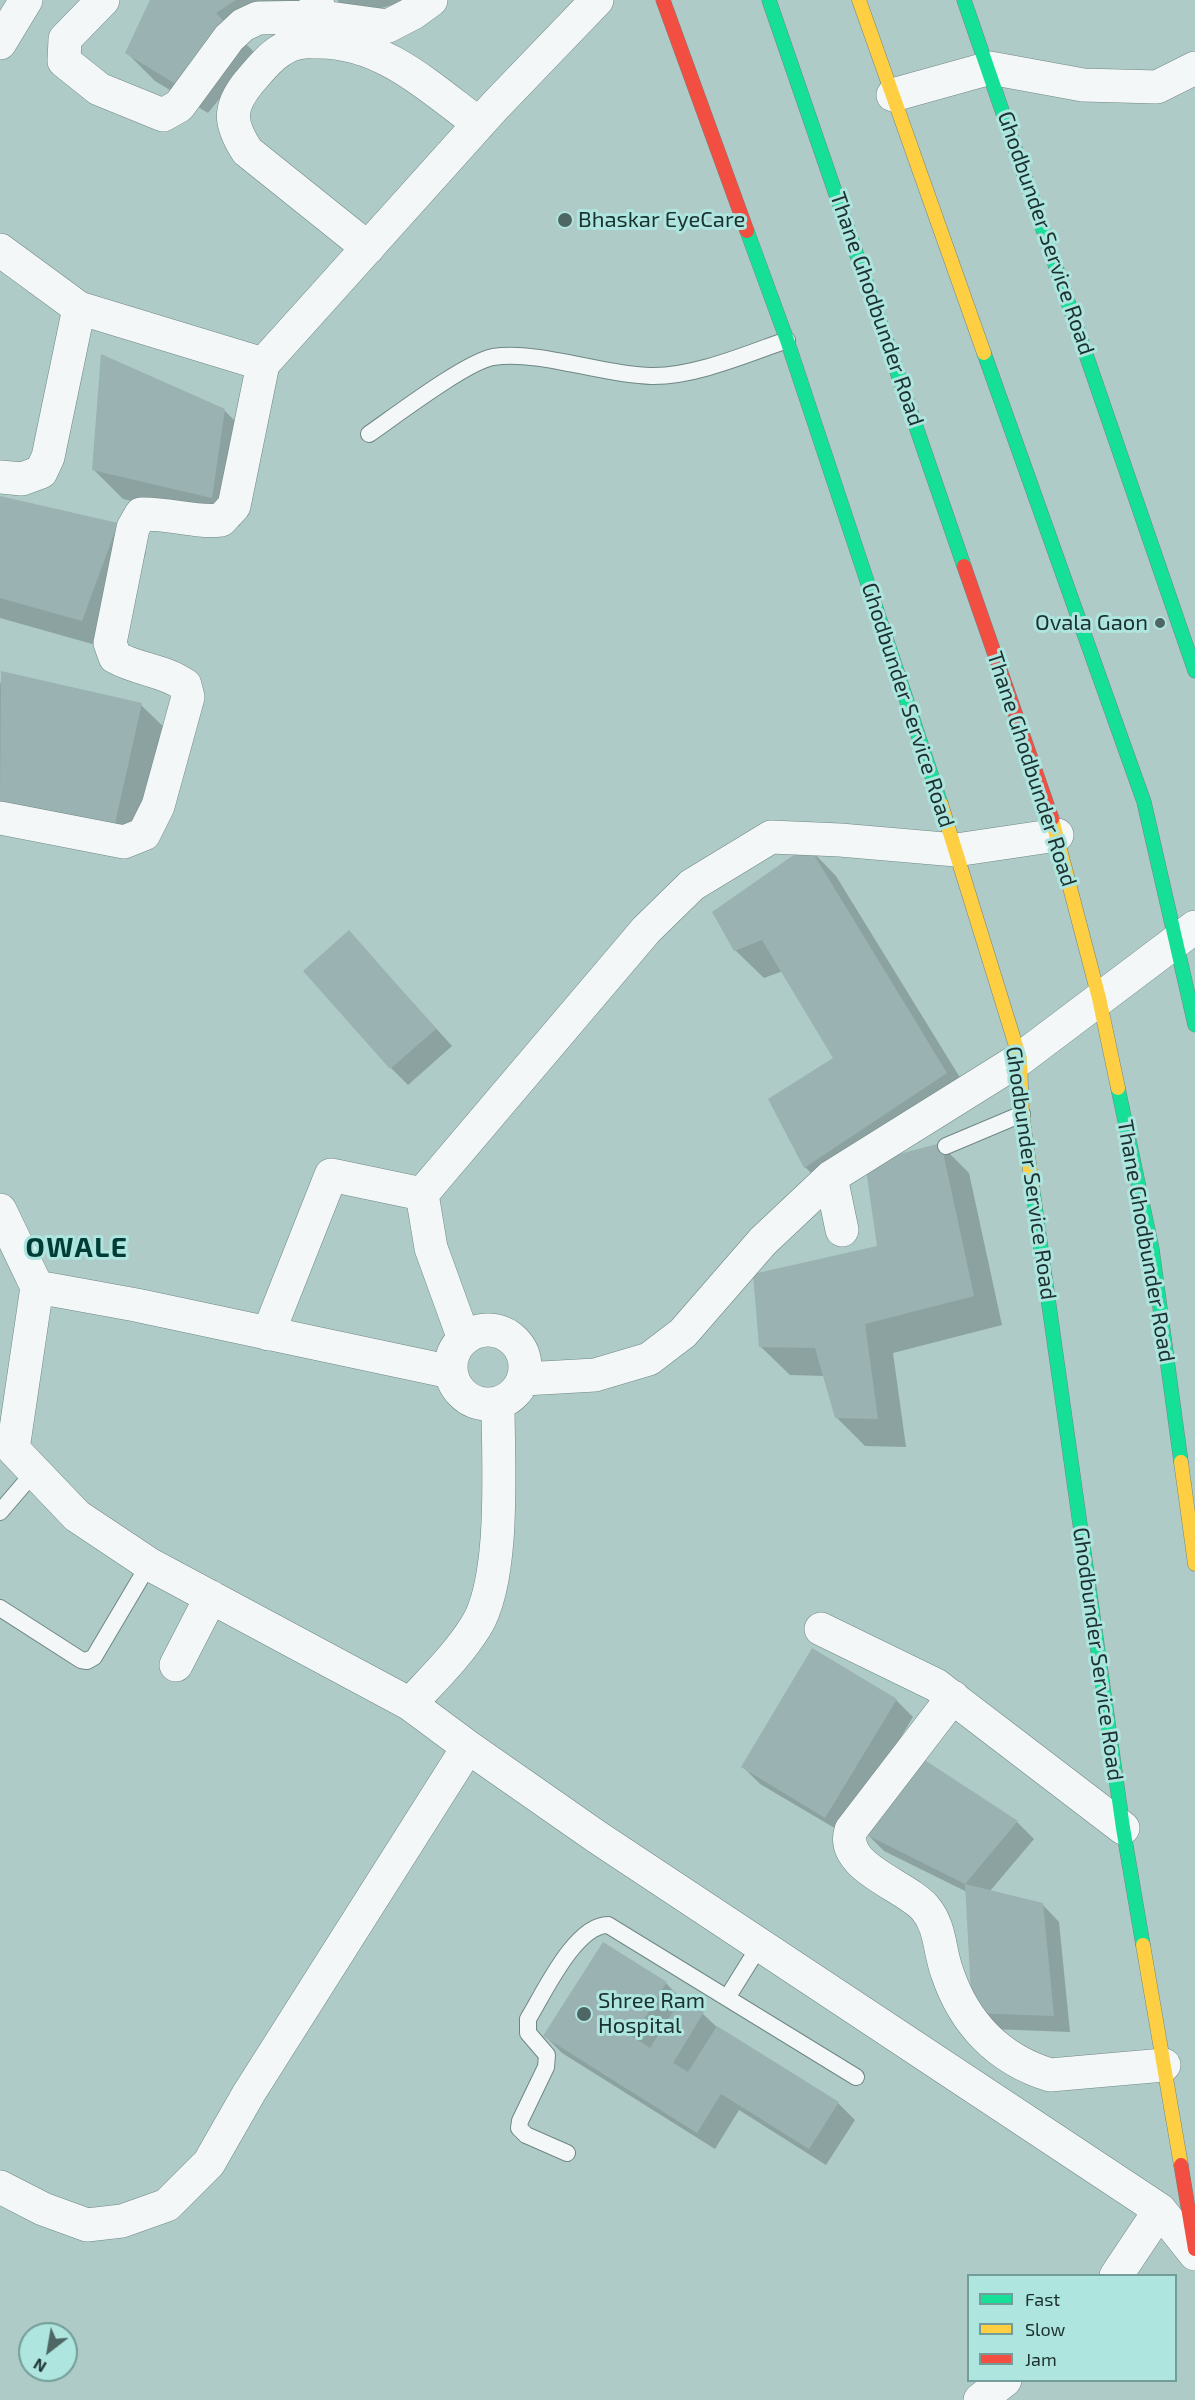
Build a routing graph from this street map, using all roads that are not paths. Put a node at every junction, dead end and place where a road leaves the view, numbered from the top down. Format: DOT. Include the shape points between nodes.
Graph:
graph roads {
  1 [pos="26,0"];
  2 [pos="103,0"];
  3 [pos="431,0"];
  4 [pos="597,0"];
  5 [pos="663,0"];
  6 [pos="769,0"];
  7 [pos="859,0"];
  8 [pos="964,0"];
  9 [pos="319,9"];
  10 [pos="0,43"];
  11 [pos="990,68"];
  12 [pos="1195,68"];
  13 [pos="893,95"];
  14 [pos="479,124"];
  15 [pos="368,248"];
  16 [pos="0,250"];
  17 [pos="79,308"];
  18 [pos="787,340"];
  19 [pos="263,364"];
  20 [pos="369,434"];
  21 [pos="0,477"];
  22 [pos="1195,670"];
  23 [pos="0,818"];
  24 [pos="1057,835"];
  25 [pos="956,850"];
  26 [pos="1185,933"];
  27 [pos="1099,998"];
  28 [pos="1195,1025"];
  29 [pos="1020,1059"];
  30 [pos="1022,1114"];
  31 [pos="946,1146"];
  32 [pos="831,1177"];
  33 [pos="422,1194"];
  34 [pos="0,1210"];
  35 [pos="842,1230"];
  36 [pos="37,1287"];
  37 [pos="268,1334"];
  38 [pos="464,1339"];
  39 [pos="451,1372"];
  40 [pos="524,1379"];
  41 [pos="498,1403"];
  42 [pos="16,1462"];
  43 [pos="0,1512"];
  44 [pos="149,1564"];
  45 [pos="1195,1564"];
  46 [pos="211,1597"];
  47 [pos="0,1608"];
  48 [pos="821,1629"];
  49 [pos="176,1665"];
  50 [pos="953,1697"];
  51 [pos="410,1704"];
  52 [pos="468,1747"];
  53 [pos="1123,1828"];
  54 [pos="760,1945"];
  55 [pos="727,1998"];
  56 [pos="1164,2065"];
  57 [pos="856,2077"];
  58 [pos="567,2153"];
  59 [pos="0,2187"];
  60 [pos="1160,2210"];
  61 [pos="1195,2249"];
  62 [pos="1195,2254"];
  63 [pos="1117,2274"];
  64 [pos="1002,2382"];
  65 [pos="980,2400"];
  1 -- 10 [label="street"];
  2 -- 9 [label="street" via="65,39 64,61 99,89 163,115 179,106 243,25 258,18"];
  3 -- 9 [label="street" via="388,26"];
  4 -- 14 [label="street"];
  5 -- 18 [label="street, Ghodbunder Service Road"];
  6 -- 24 [label="street, Thane Ghodbunder Road"];
  7 -- 13 [label="street"];
  8 -- 11 [label="street, Ghodbunder Service Road"];
  11 -- 12 [label="street" via="1083,85 1157,87"];
  11 -- 13 [label="street"];
  11 -- 22 [label="street, Ghodbunder Service Road"];
  13 -- 26 [label="street" via="1144,802"];
  14 -- 15 [label="street"];
  14 -- 15 [label="street" via="400,65 343,42 298,42 271,56 239,98 232,113 235,132 247,151"];
  15 -- 19 [label="street"];
  16 -- 17 [label="street"];
  17 -- 19 [label="street"];
  17 -- 21 [label="street" via="48,457 41,472 22,479"];
  18 -- 20 [label="lane" via="733,358 650,376 519,357 492,357 471,365"];
  18 -- 25 [label="street, Ghodbunder Service Road"];
  19 -- 23 [label="street" via="234,506 221,520 204,522 141,514 133,528 110,643 115,657 172,676 185,685 188,698 158,806 144,834 124,842"];
  24 -- 25 [label="street"];
  24 -- 27 [label="street, Thane Ghodbunder Road"];
  25 -- 29 [label="street, Ghodbunder Service Road"];
  25 -- 33 [label="street" via="771,837 701,879 646,930"];
  26 -- 27 [label="street"];
  26 -- 28 [label="street"];
  27 -- 29 [label="street"];
  27 -- 45 [label="street, Thane Ghodbunder Road" via="1152,1250"];
  29 -- 30 [label="street, Ghodbunder Service Road"];
  29 -- 32 [label="street"];
  30 -- 31 [label="lane"];
  30 -- 53 [label="street, Ghodbunder Service Road"];
  32 -- 35 [label="street"];
  32 -- 40 [label="street" via="763,1241 683,1333 649,1359 596,1375"];
  33 -- 37 [label="street" via="331,1175"];
  33 -- 38 [label="street" via="431,1248"];
  34 -- 36 [label="street"];
  36 -- 37 [label="street"];
  36 -- 42 [label="street"];
  37 -- 39 [label="street"];
  38 -- 39 [label="street" via="456,1348"];
  38 -- 40 [label="street" via="486,1330 509,1336 524,1355"];
  39 -- 41 [label="street" via="463,1394 480,1403"];
  40 -- 41 [label="street" via="509,1398"];
  41 -- 51 [label="street" via="498,1510 493,1578 477,1624 451,1660"];
  42 -- 43 [label="lane"];
  42 -- 44 [label="street" via="77,1516"];
  44 -- 46 [label="street"];
  44 -- 47 [label="lane" via="94,1657 87,1661"];
  46 -- 49 [label="street"];
  46 -- 51 [label="street"];
  48 -- 50 [label="street"];
  50 -- 53 [label="street"];
  50 -- 56 [label="street" via="850,1830 849,1847 857,1859 924,1907 938,1931 946,1971 966,2017 998,2049 1032,2070 1050,2075"];
  51 -- 52 [label="street"];
  52 -- 54 [label="street"];
  52 -- 59 [label="street" via="255,2083 209,2163 167,2205 122,2221 87,2225"];
  53 -- 56 [label="street, Ghodbunder Service Road"];
  54 -- 55 [label="lane"];
  54 -- 60 [label="street"];
  55 -- 57 [label="lane"];
  55 -- 58 [label="lane" via="608,1925 597,1925 579,1937 528,2019 528,2034 547,2055 546,2067 519,2128"];
  56 -- 61 [label="street, Ghodbunder Service Road"];
  60 -- 62 [label="street"];
  60 -- 63 [label="street"];
  64 -- 65 [label="street"];
}
